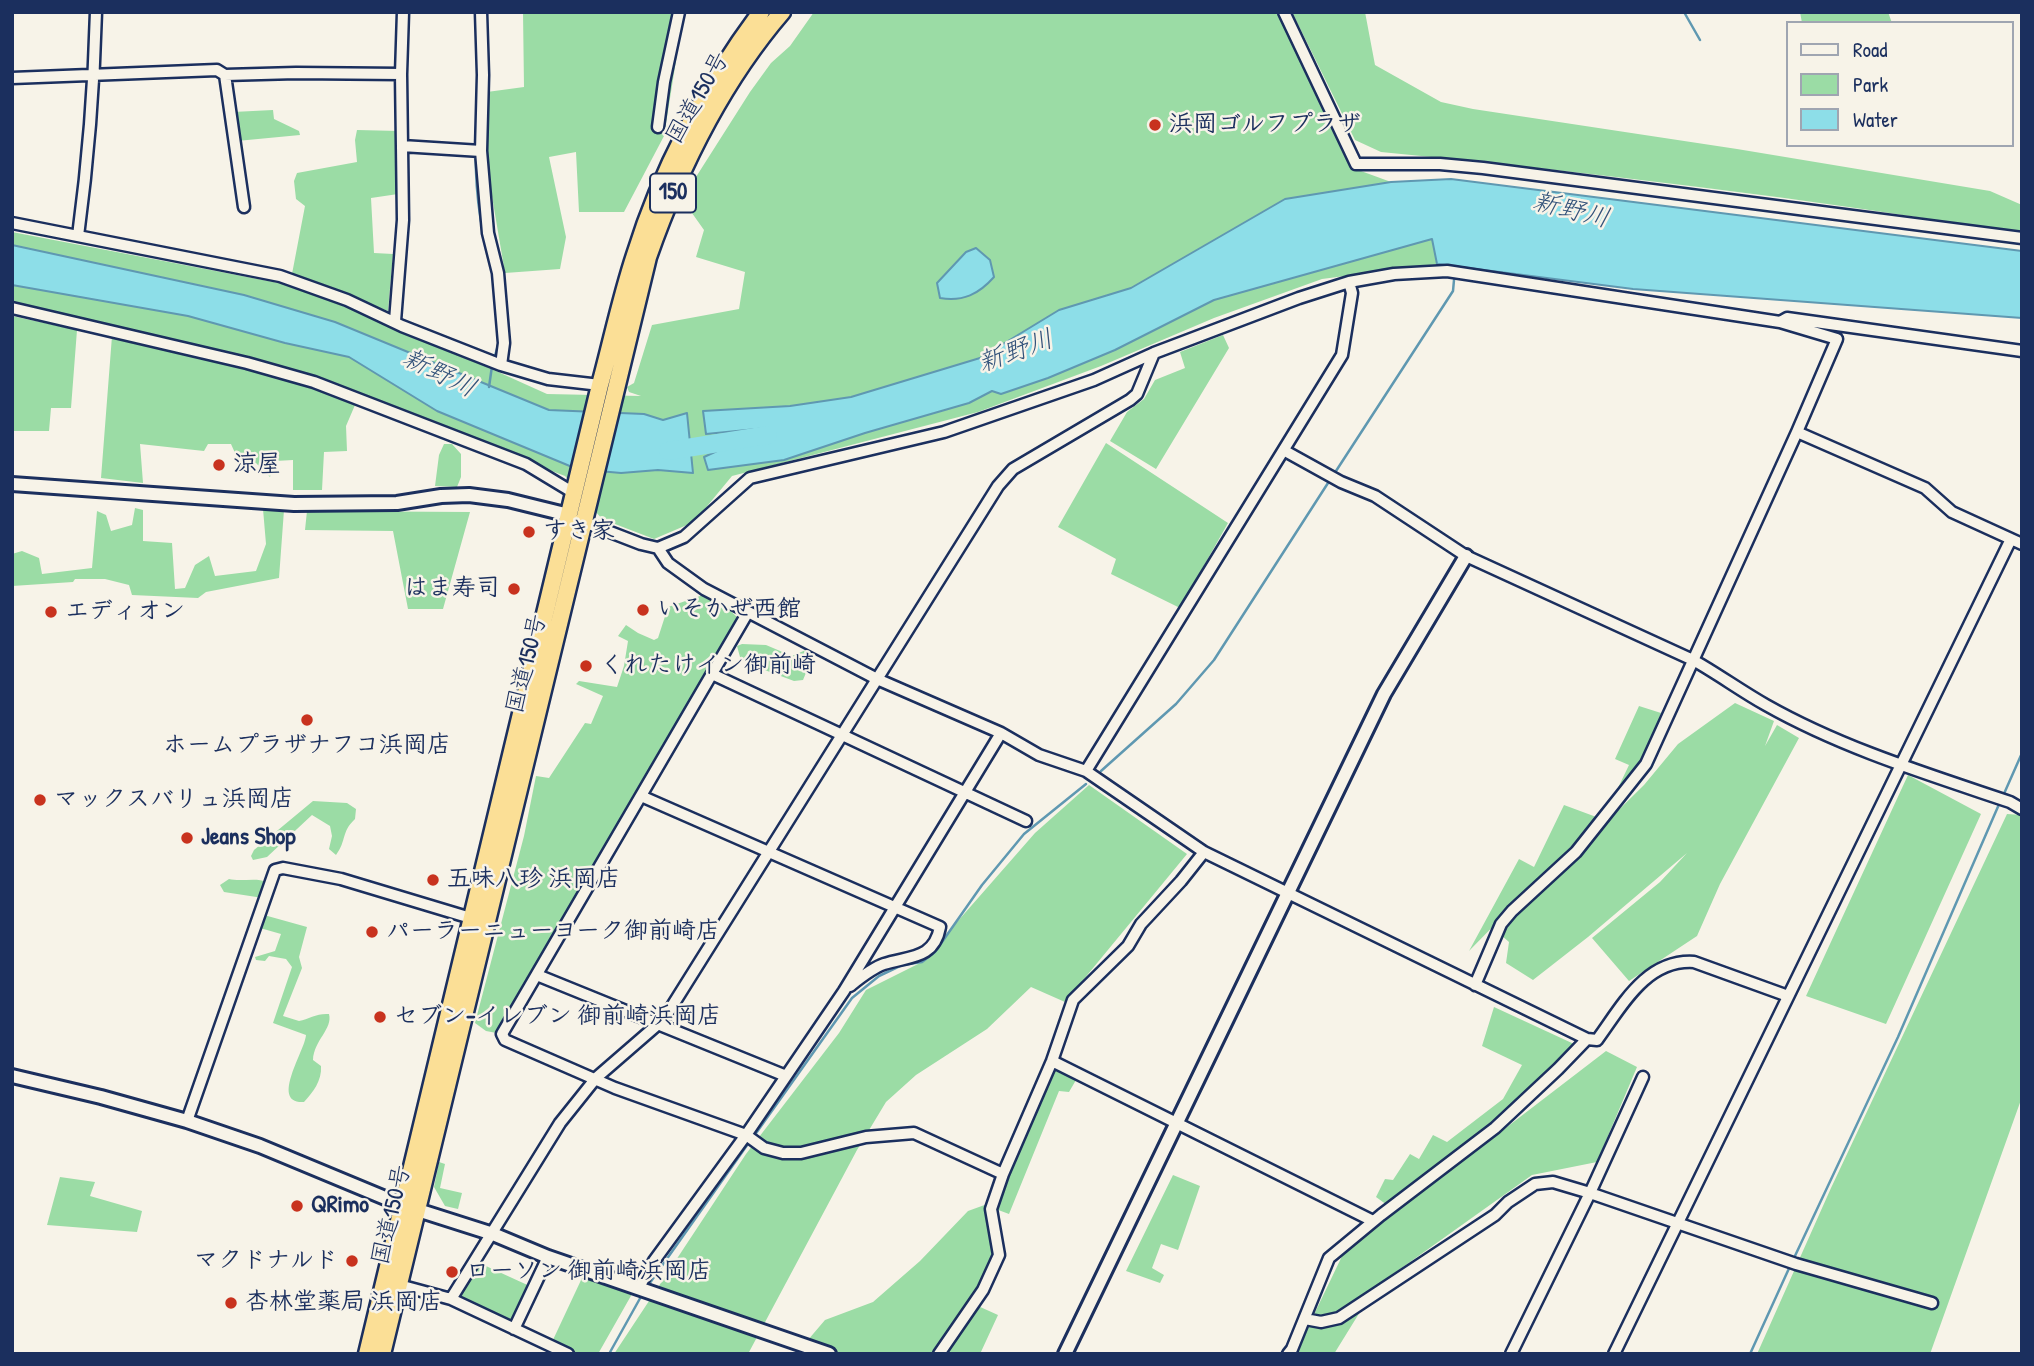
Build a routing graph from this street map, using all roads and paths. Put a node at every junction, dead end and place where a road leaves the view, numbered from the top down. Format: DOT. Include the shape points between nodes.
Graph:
graph roads {
  1 [pos="96,12"];
  2 [pos="403,12"];
  3 [pos="481,12"];
  4 [pos="679,12"];
  5 [pos="761,12"];
  6 [pos="782,12"];
  7 [pos="1283,12"];
  8 [pos="401,74"];
  9 [pos="94,75"];
  10 [pos="225,75"];
  11 [pos="12,78"];
  12 [pos="658,127"];
  13 [pos="401,146"];
  14 [pos="481,151"];
  15 [pos="244,207"];
  16 [pos="12,223"];
  17 [pos="78,236"];
  18 [pos="2022,238"];
  19 [pos="1349,282"];
  20 [pos="12,308"];
  21 [pos="396,321"];
  22 [pos="1780,322"];
  23 [pos="2022,351"];
  24 [pos="1154,353"];
  25 [pos="501,365"];
  26 [pos="599,388"];
  27 [pos="1797,432"];
  28 [pos="1285,450"];
  29 [pos="12,484"];
  30 [pos="581,487"];
  31 [pos="569,515"];
  32 [pos="586,523"];
  33 [pos="2011,539"];
  34 [pos="2022,544"];
  35 [pos="658,548"];
  36 [pos="1466,556"];
  37 [pos="748,612"];
  38 [pos="1693,660"];
  39 [pos="712,674"];
  40 [pos="877,679"];
  41 [pos="1001,733"];
  42 [pos="842,735"];
  43 [pos="1901,764"];
  44 [pos="1086,771"];
  45 [pos="965,793"];
  46 [pos="641,796"];
  47 [pos="2022,808"];
  48 [pos="1026,821"];
  49 [pos="769,852"];
  50 [pos="1204,852"];
  51 [pos="1287,893"];
  52 [pos="895,907"];
  53 [pos="479,920"];
  54 [pos="537,975"];
  55 [pos="1475,985"];
  56 [pos="844,991"];
  57 [pos="1788,996"];
  58 [pos="657,1025"];
  59 [pos="1587,1039"];
  60 [pos="1052,1061"];
  61 [pos="12,1076"];
  62 [pos="786,1076"];
  63 [pos="1643,1077"];
  64 [pos="596,1078"];
  65 [pos="187,1121"];
  66 [pos="1177,1123"];
  67 [pos="746,1135"];
  68 [pos="1003,1174"];
  69 [pos="1590,1193"];
  70 [pos="409,1207"];
  71 [pos="1373,1222"];
  72 [pos="1678,1223"];
  73 [pos="493,1234"];
  74 [pos="548,1257"];
  75 [pos="399,1285"];
  76 [pos="644,1289"];
  77 [pos="451,1299"];
  78 [pos="1932,1303"];
  79 [pos="1305,1319"];
  80 [pos="514,1329"];
  81 [pos="367,1354"];
  82 [pos="382,1354"];
  83 [pos="568,1354"];
  84 [pos="829,1354"];
  85 [pos="939,1354"];
  86 [pos="1065,1354"];
  87 [pos="1288,1354"];
  88 [pos="1511,1354"];
  89 [pos="1614,1354"];
  1 -- 9 [label="street"];
  2 -- 8 [label="street"];
  3 -- 14 [label="street"];
  4 -- 12 [label="street"];
  5 -- 26 [label="highway, 国道150号 / 150" via="712,85 670,166 635,254"];
  6 -- 30 [label="highway, 国道150号 / 150" via="733,78 681,172 648,257 615,396"];
  7 -- 18 [label="street" via="1356,164 1483,168"];
  8 -- 10 [label="street"];
  8 -- 13 [label="street"];
  9 -- 10 [label="street" via="217,70"];
  9 -- 11 [label="street"];
  9 -- 17 [label="street"];
  10 -- 15 [label="street"];
  13 -- 14 [label="street"];
  13 -- 21 [label="street"];
  14 -- 25 [label="street" via="488,233 498,273"];
  16 -- 17 [label="street"];
  17 -- 21 [label="street" via="280,276"];
  19 -- 22 [label="street" via="1447,271"];
  19 -- 24 [label="street"];
  19 -- 28 [label="street" via="1352,293 1342,355"];
  20 -- 30 [label="street" via="314,382"];
  21 -- 25 [label="street"];
  22 -- 23 [label="street" via="1787,318"];
  22 -- 27 [label="street" via="1837,339"];
  24 -- 35 [label="street" via="1094,380 944,432 750,478 684,537"];
  24 -- 40 [label="street" via="1137,394 1130,400 1013,469 998,486"];
  25 -- 26 [label="street"];
  26 -- 30 [label="highway, 国道150号 / 150"];
  27 -- 33 [label="street" via="1925,488 1952,512"];
  27 -- 38 [label="street"];
  28 -- 36 [label="street" via="1376,496"];
  28 -- 44 [label="street"];
  29 -- 31 [label="street" via="294,504 397,503 469,495"];
  30 -- 31 [label="highway, 国道150号 / 150"];
  30 -- 32 [label="highway, 国道150号 / 150"];
  31 -- 32 [label="street"];
  31 -- 53 [label="highway, 国道150号 / 150"];
  32 -- 35 [label="street"];
  32 -- 53 [label="highway, 国道150号 / 150"];
  33 -- 34 [label="street"];
  33 -- 43 [label="street"];
  35 -- 37 [label="street" via="668,563 688,578"];
  36 -- 38 [label="street"];
  36 -- 51 [label="street" via="1384,694"];
  37 -- 39 [label="street"];
  37 -- 40 [label="street"];
  38 -- 43 [label="street" via="1765,705 1862,751"];
  38 -- 55 [label="street" via="1646,764 1576,852 1501,924"];
  39 -- 42 [label="street"];
  39 -- 46 [label="street"];
  40 -- 41 [label="street"];
  40 -- 42 [label="street"];
  41 -- 44 [label="street" via="1039,755"];
  41 -- 45 [label="street"];
  42 -- 45 [label="street"];
  42 -- 49 [label="street"];
  43 -- 47 [label="street"];
  43 -- 57 [label="street"];
  44 -- 50 [label="street"];
  45 -- 48 [label="street"];
  45 -- 52 [label="street"];
  46 -- 49 [label="street"];
  46 -- 54 [label="street"];
  49 -- 52 [label="street"];
  49 -- 58 [label="street"];
  50 -- 51 [label="street"];
  50 -- 60 [label="street" via="1128,946 1073,1000"];
  51 -- 55 [label="street"];
  51 -- 66 [label="street"];
  52 -- 56 [label="street"];
  52 -- 56 [label="street" via="940,927 938,937 921,956 882,965"];
  53 -- 65 [label="street" via="341,879 275,870"];
  53 -- 70 [label="highway, 国道150号 / 150"];
  54 -- 58 [label="street"];
  54 -- 64 [label="street" via="502,1034 505,1040"];
  55 -- 59 [label="street"];
  56 -- 62 [label="street"];
  57 -- 59 [label="street" via="1694,962 1679,961 1640,982 1597,1040"];
  57 -- 72 [label="street"];
  58 -- 62 [label="street"];
  58 -- 64 [label="street"];
  59 -- 71 [label="street" via="1495,1128"];
  60 -- 66 [label="street"];
  60 -- 68 [label="street"];
  61 -- 65 [label="street"];
  62 -- 67 [label="street"];
  63 -- 69 [label="street"];
  64 -- 67 [label="street"];
  64 -- 73 [label="street" via="560,1122"];
  65 -- 70 [label="street"];
  66 -- 71 [label="street"];
  66 -- 86 [label="street"];
  67 -- 68 [label="street" via="765,1148 801,1153 866,1137 914,1133"];
  67 -- 76 [label="street" via="654,1261"];
  68 -- 85 [label="street" via="990,1209 999,1255 983,1290"];
  69 -- 72 [label="street"];
  69 -- 79 [label="street" via="1553,1182 1535,1184 1339,1318"];
  69 -- 88 [label="street"];
  70 -- 73 [label="street"];
  70 -- 75 [label="highway, 国道150号 / 150"];
  70 -- 81 [label="highway, 国道150号 / 150"];
  71 -- 79 [label="street" via="1329,1258"];
  72 -- 78 [label="street" via="1796,1264"];
  72 -- 89 [label="street"];
  73 -- 74 [label="street"];
  73 -- 77 [label="street"];
  74 -- 76 [label="street"];
  74 -- 80 [label="street"];
  75 -- 77 [label="street"];
  75 -- 82 [label="highway, 国道150号 / 150"];
  76 -- 84 [label="street"];
  77 -- 80 [label="street"];
  79 -- 87 [label="street"];
  80 -- 83 [label="street"];
}
